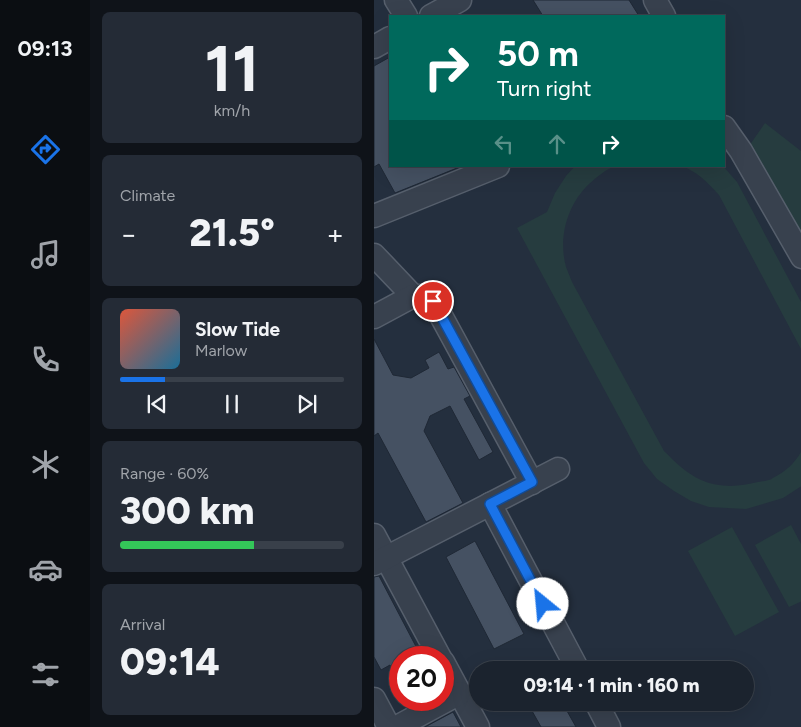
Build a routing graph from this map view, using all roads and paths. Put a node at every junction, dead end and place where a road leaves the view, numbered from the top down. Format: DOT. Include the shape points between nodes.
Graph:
graph roads {
  1 [pos="396,0"];
  2 [pos="460,0"];
  3 [pos="655,0"];
  4 [pos="405,15"];
  5 [pos="433,15"];
  6 [pos="663,15"];
  7 [pos="389,39"];
  8 [pos="374,47"];
  9 [pos="725,128"];
  10 [pos="496,167"];
  11 [pos="374,216"];
  12 [pos="374,255"];
  13 [pos="801,258"];
  14 [pos="413,296"];
  15 [pos="374,318"];
  16 [pos="558,470"];
  17 [pos="532,482"];
  18 [pos="490,504"];
  19 [pos="374,535"];
  20 [pos="380,561"];
  21 [pos="433,646"];
  22 [pos="573,661"];
  23 [pos="454,682"];
  24 [pos="460,693"];
  25 [pos="374,700"];
  26 [pos="601,711"];
  27 [pos="388,727"];
  28 [pos="397,727"];
  29 [pos="478,727"];
  30 [pos="609,727"];
  1 -- 4 [label="street"];
  2 -- 5 [label="street"];
  3 -- 6 [label="street"];
  7 -- 8 [label="street"];
  9 -- 13 [label="street"];
  10 -- 11 [label="street"];
  12 -- 14 [label="street"];
  14 -- 15 [label="street"];
  14 -- 17 [label="street" via="425,296 433,301"];
  16 -- 17 [label="street"];
  17 -- 18 [label="street"];
  18 -- 20 [label="street"];
  18 -- 22 [label="street"];
  19 -- 20 [label="street"];
  20 -- 21 [label="street"];
  23 -- 24 [label="street"];
  24 -- 28 [label="street"];
  24 -- 29 [label="street"];
  25 -- 27 [label="street"];
  26 -- 30 [label="street"];
}
